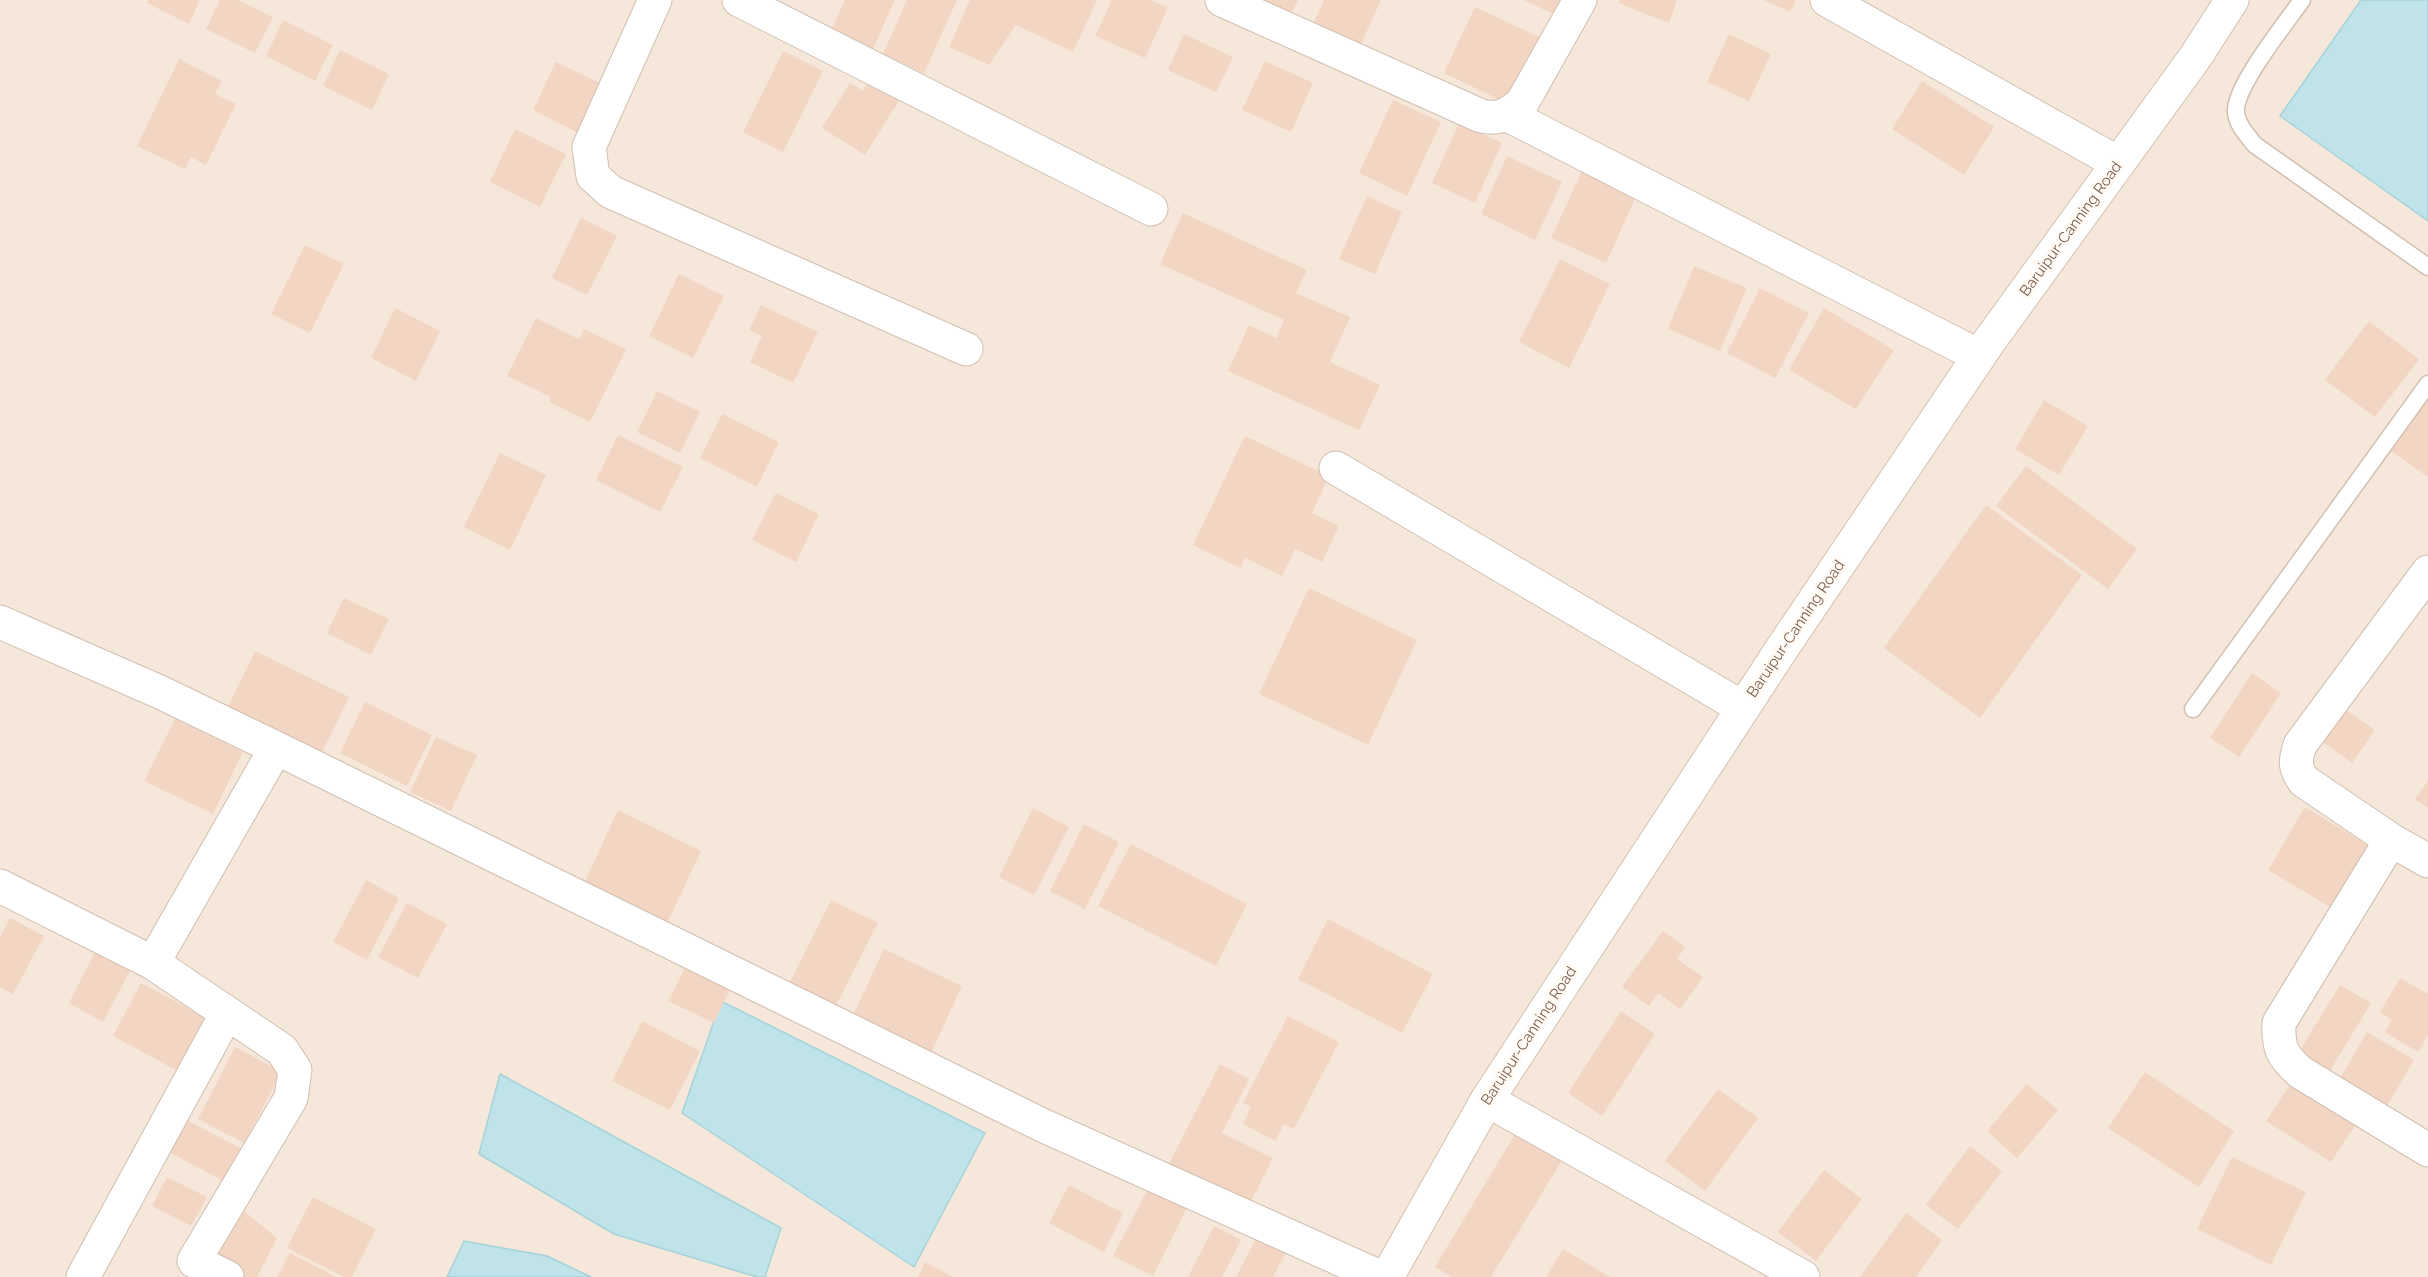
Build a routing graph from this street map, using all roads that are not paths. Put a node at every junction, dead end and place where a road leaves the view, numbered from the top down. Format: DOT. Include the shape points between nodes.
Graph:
graph roads {
  1 [pos="655,0"];
  2 [pos="740,0"];
  3 [pos="1224,0"];
  4 [pos="1580,0"];
  5 [pos="1827,0"];
  6 [pos="2232,0"];
  7 [pos="2302,0"];
  8 [pos="1508,115"];
  9 [pos="2118,163"];
  10 [pos="1151,208"];
  11 [pos="2428,267"];
  12 [pos="966,349"];
  13 [pos="1979,356"];
  14 [pos="2428,384"];
  15 [pos="1336,468"];
  16 [pos="2428,572"];
  17 [pos="0,622"];
  18 [pos="1743,708"];
  19 [pos="2193,709"];
  20 [pos="276,748"];
  21 [pos="2391,840"];
  22 [pos="2428,861"];
  23 [pos="0,886"];
  24 [pos="153,963"];
  25 [pos="227,1013"];
  26 [pos="1487,1100"];
  27 [pos="2428,1150"];
  28 [pos="83,1277"];
  29 [pos="227,1277"];
  30 [pos="1380,1277"];
  31 [pos="1387,1277"];
  32 [pos="1803,1277"];
  1 -- 12 [label="street" via="589,147 593,176 612,192"];
  2 -- 10 [label="street"];
  3 -- 8 [label="street" via="1481,116"];
  4 -- 8 [label="street" via="1522,103"];
  5 -- 9 [label="street"];
  6 -- 9 [label="street, Baruipur-Canning Road"];
  7 -- 11 [label="lane" via="2239,92 2236,112 2241,129 2255,145"];
  8 -- 13 [label="street"];
  9 -- 13 [label="street, Baruipur-Canning Road"];
  13 -- 18 [label="street, Baruipur-Canning Road"];
  14 -- 19 [label="lane"];
  15 -- 18 [label="street"];
  16 -- 21 [label="street" via="2300,745 2295,760 2304,781"];
  17 -- 20 [label="street"];
  18 -- 26 [label="street, Baruipur-Canning Road"];
  20 -- 24 [label="street"];
  20 -- 30 [label="street" via="1042,1125"];
  21 -- 22 [label="street"];
  21 -- 27 [label="street" via="2279,1023 2278,1040 2285,1059 2300,1072"];
  23 -- 24 [label="street"];
  24 -- 25 [label="street"];
  25 -- 28 [label="street"];
  25 -- 29 [label="street" via="282,1050 295,1070 291,1098 194,1261"];
  26 -- 31 [label="street, Baruipur-Canning Road"];
  26 -- 32 [label="street"];
}
